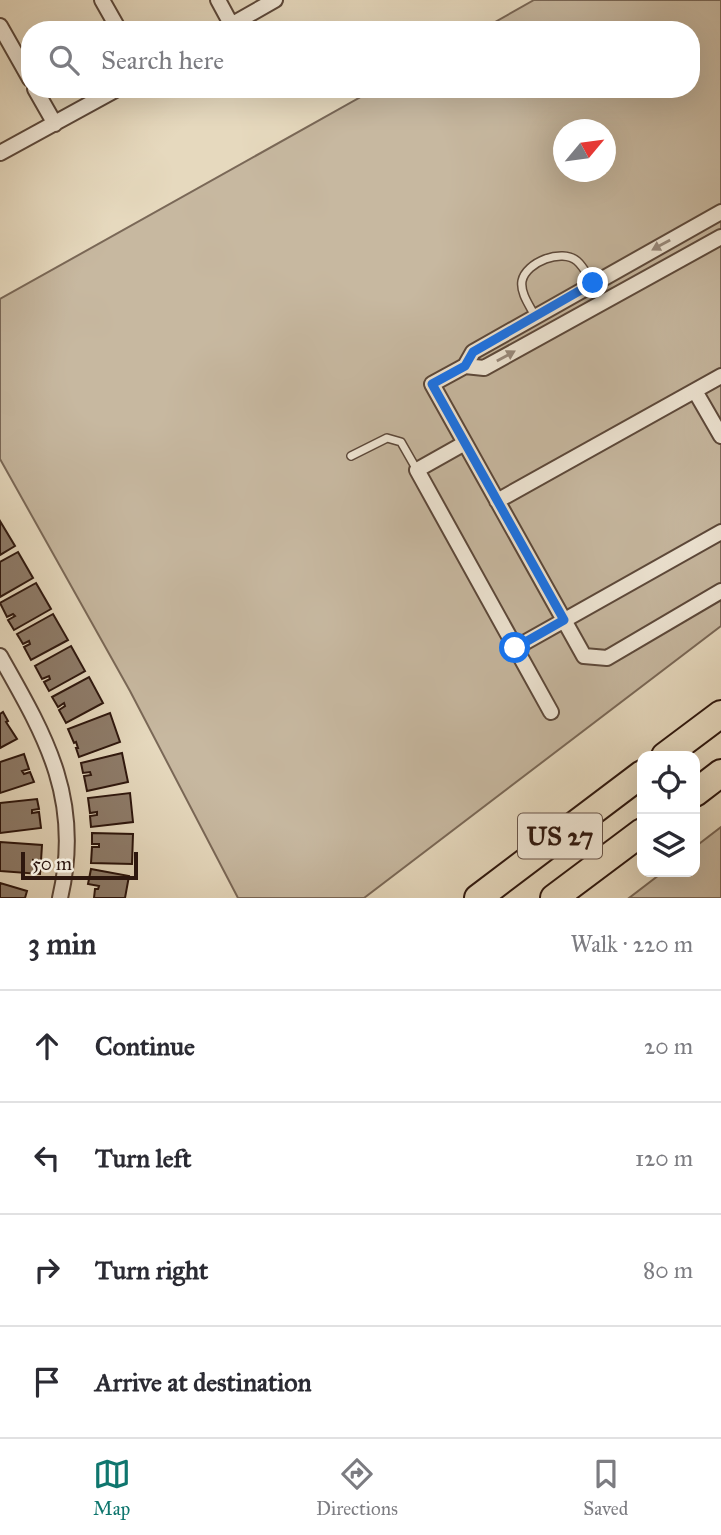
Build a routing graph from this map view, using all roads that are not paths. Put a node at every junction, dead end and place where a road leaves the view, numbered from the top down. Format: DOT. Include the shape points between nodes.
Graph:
graph roads {
  1 [pos="102,0"];
  2 [pos="218,0"];
  3 [pos="275,0"];
  4 [pos="114,21"];
  5 [pos="225,21"];
  6 [pos="238,21"];
  7 [pos="0,26"];
  8 [pos="21,63"];
  9 [pos="40,98"];
  10 [pos="101,98"];
  11 [pos="55,124"];
  12 [pos="0,153"];
  13 [pos="721,212"];
  14 [pos="721,237"];
  15 [pos="593,283"];
  16 [pos="571,296"];
  17 [pos="582,314"];
  18 [pos="535,316"];
  19 [pos="465,366"];
  20 [pos="721,376"];
  21 [pos="695,391"];
  22 [pos="721,436"];
  23 [pos="465,443"];
  24 [pos="351,456"];
  25 [pos="417,470"];
  26 [pos="497,501"];
  27 [pos="721,532"];
  28 [pos="721,591"];
  29 [pos="564,620"];
  30 [pos="515,648"];
  31 [pos="0,656"];
  32 [pos="551,712"];
  33 [pos="721,714"];
  34 [pos="672,751"];
  35 [pos="721,774"];
  36 [pos="637,778"];
  37 [pos="700,789"];
  38 [pos="637,836"];
  39 [pos="524,863"];
  40 [pos="60,898"];
  41 [pos="478,898"];
  42 [pos="494,898"];
  43 [pos="554,898"];
  1 -- 4 [label="street"];
  2 -- 5 [label="street"];
  3 -- 6 [label="street"];
  7 -- 8 [label="street"];
  9 -- 11 [label="street"];
  10 -- 11 [label="street"];
  11 -- 12 [label="street"];
  13 -- 15 [label="street, one-way"];
  14 -- 17 [label="street"];
  15 -- 16 [label="street"];
  15 -- 18 [label="lane" via="576,260 561,255 547,258 528,270 522,280"];
  16 -- 17 [label="street"];
  16 -- 18 [label="street"];
  19 -- 17 [label="street, one-way" via="484,368"];
  18 -- 19 [label="street" via="473,352"];
  19 -- 23 [label="street" via="432,384"];
  20 -- 21 [label="street"];
  21 -- 22 [label="street"];
  21 -- 26 [label="street"];
  23 -- 25 [label="street"];
  23 -- 26 [label="street"];
  24 -- 25 [label="lane" via="387,438 401,442"];
  25 -- 30 [label="street"];
  26 -- 29 [label="street"];
  27 -- 29 [label="street"];
  28 -- 29 [label="street" via="607,658 584,656"];
  29 -- 30 [label="street"];
  30 -- 32 [label="street"];
  31 -- 40 [label="street" via="40,727 63,794 66,844"];
  33 -- 34 [label="highway"];
  35 -- 37 [label="highway"];
  36 -- 39 [label="highway, US 27"];
  38 -- 43 [label="highway, US 27"];
  39 -- 41 [label="highway, US 27"];
  39 -- 42 [label="highway"];
}
